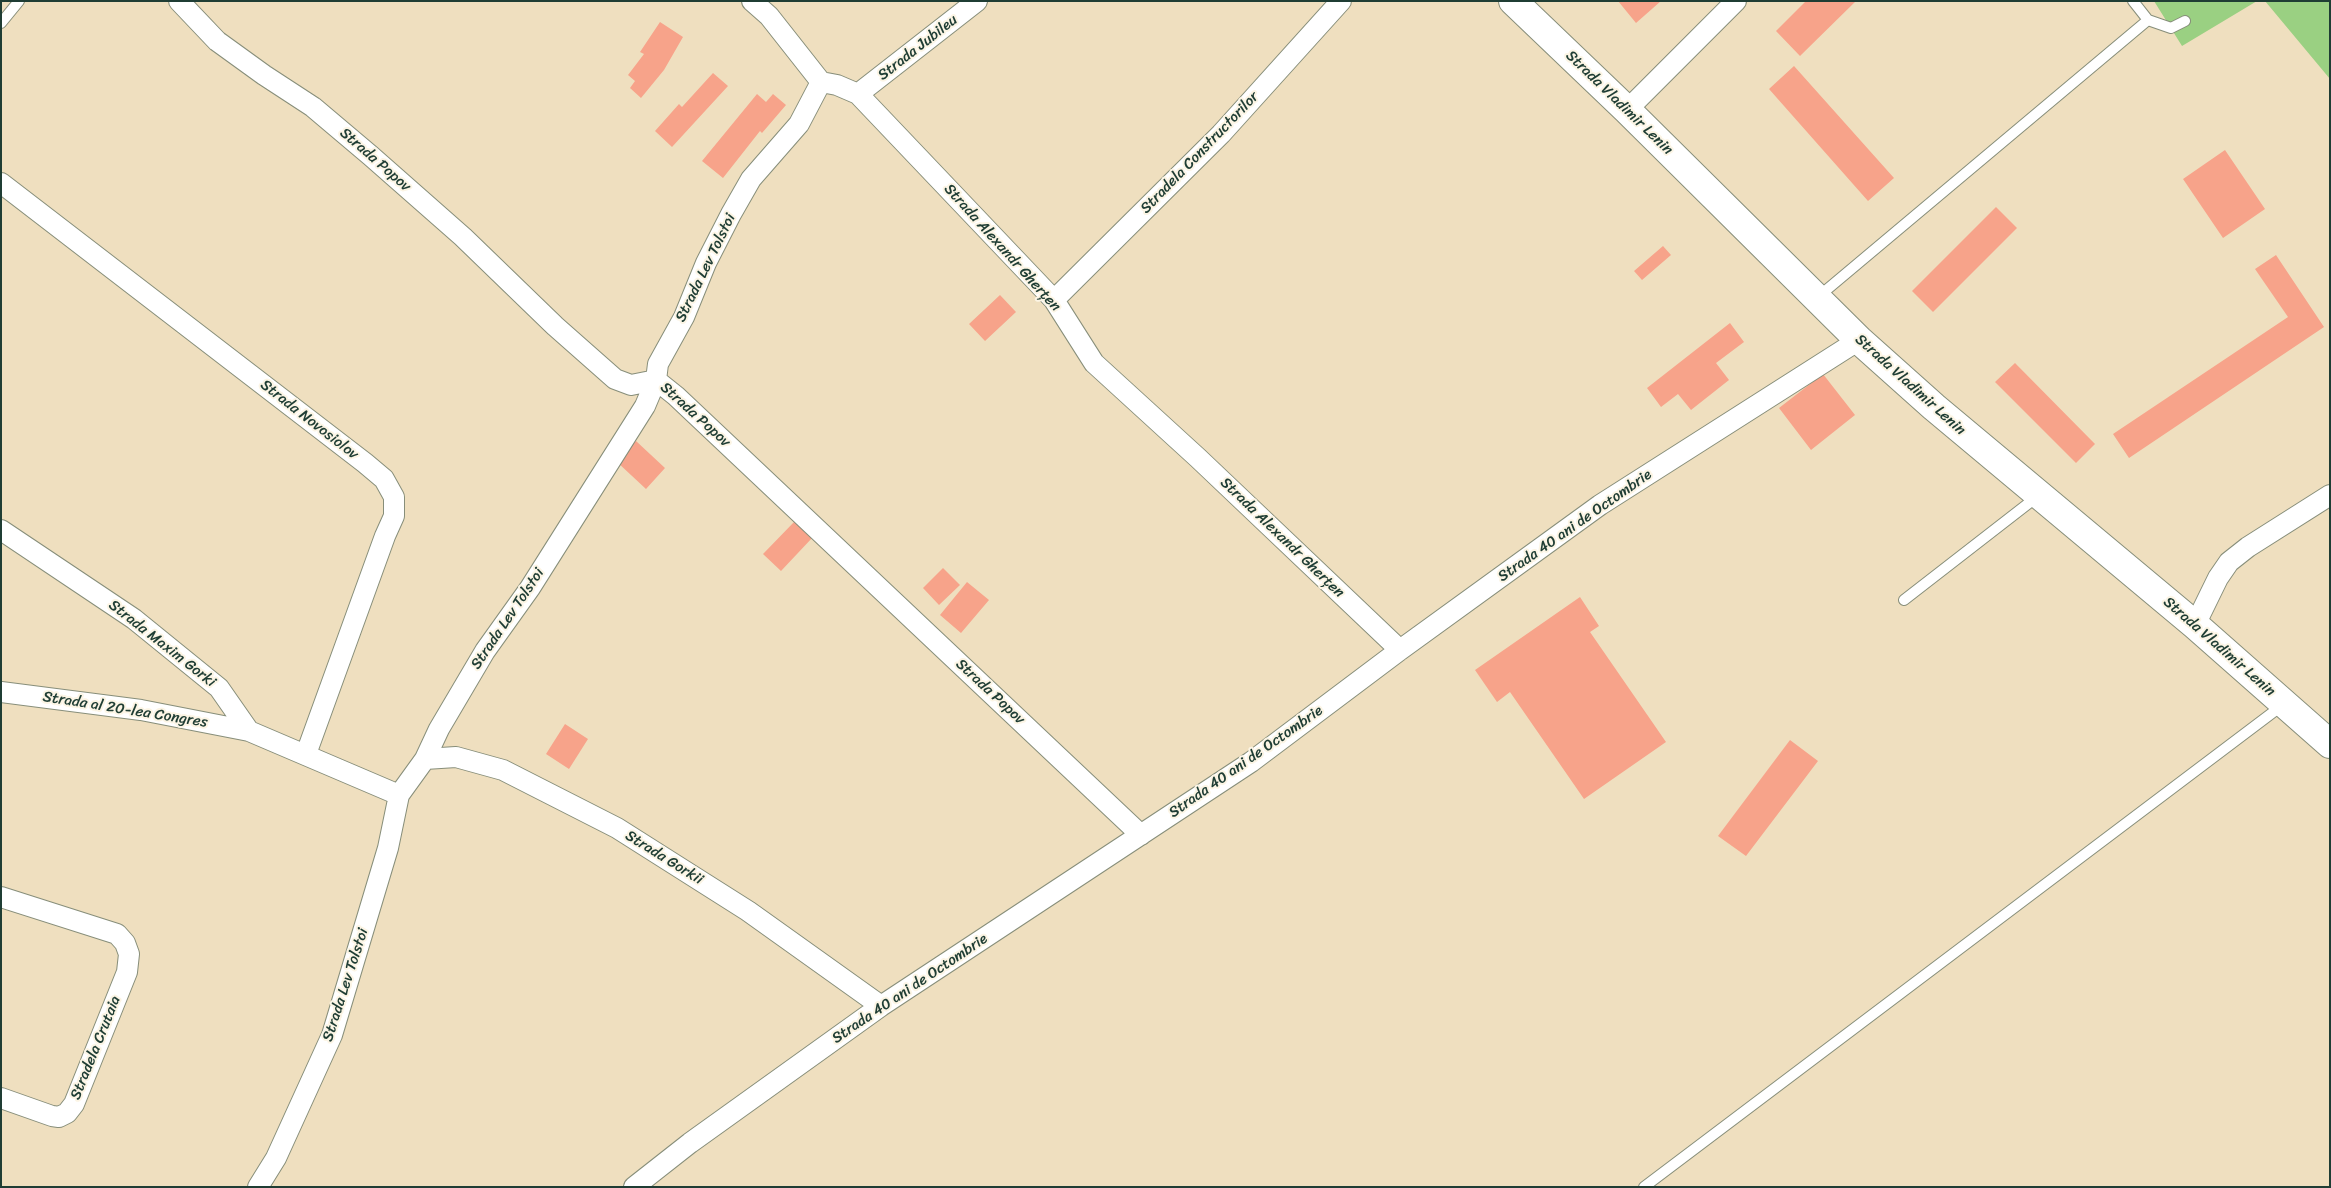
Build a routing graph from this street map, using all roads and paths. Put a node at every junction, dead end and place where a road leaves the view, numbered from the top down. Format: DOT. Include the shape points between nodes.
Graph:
graph roads {
  1 [pos="18,1"];
  2 [pos="179,1"];
  3 [pos="752,1"];
  4 [pos="977,1"];
  5 [pos="1341,1"];
  6 [pos="1513,1"];
  7 [pos="1736,1"];
  8 [pos="2133,1"];
  9 [pos="2148,20"];
  10 [pos="2185,22"];
  11 [pos="1,23"];
  12 [pos="821,82"];
  13 [pos="858,94"];
  14 [pos="1627,110"];
  15 [pos="1,183"];
  16 [pos="1818,297"];
  17 [pos="1054,300"];
  18 [pos="1859,340"];
  19 [pos="656,380"];
  20 [pos="2039,495"];
  21 [pos="2330,495"];
  22 [pos="1,530"];
  23 [pos="1904,600"];
  24 [pos="2195,625"];
  25 [pos="1400,650"];
  26 [pos="1,692"];
  27 [pos="2285,704"];
  28 [pos="249,731"];
  29 [pos="2330,744"];
  30 [pos="306,754"];
  31 [pos="426,759"];
  32 [pos="399,795"];
  33 [pos="1141,835"];
  34 [pos="1,897"];
  35 [pos="881,1006"];
  36 [pos="1,1098"];
  37 [pos="258,1187"];
  38 [pos="634,1187"];
  39 [pos="1644,1187"];
  1 -- 11 [label="lane"];
  2 -- 19 [label="street, Strada Popov" via="217,41 314,107 463,237 614,379 631,385"];
  3 -- 12 [label="street" via="769,16"];
  4 -- 13 [label="street, Strada Jubileu"];
  5 -- 17 [label="street, Stradela Constructorilor" via="1221,134"];
  6 -- 14 [label="main road, Strada Vladimir Lenin"];
  7 -- 14 [label="street"];
  8 -- 9 [label="lane"];
  9 -- 10 [label="lane" via="2171,28"];
  9 -- 16 [label="lane"];
  12 -- 13 [label="street, Strada Alexandr Gherțen"];
  12 -- 19 [label="street, Strada Lev Tolstoi" via="799,124 751,179 731,214 684,317 658,364"];
  13 -- 17 [label="street, Strada Alexandr Gherțen"];
  14 -- 16 [label="main road, Strada Vladimir Lenin"];
  15 -- 30 [label="street, Strada Novosiolov" via="365,463 384,479 394,497 394,516"];
  16 -- 18 [label="main road, Strada Vladimir Lenin"];
  17 -- 25 [label="street, Strada Alexandr Gherțen" via="1094,363"];
  18 -- 20 [label="main road, Strada Vladimir Lenin" via="1934,408"];
  18 -- 25 [label="street, Strada 40 ani de Octombrie" via="1600,505"];
  19 -- 31 [label="street, Strada Lev Tolstoi" via="611,461 456,699"];
  19 -- 33 [label="street, Strada Popov"];
  20 -- 23 [label="lane"];
  20 -- 24 [label="main road, Strada Vladimir Lenin"];
  21 -- 24 [label="street" via="2229,562"];
  22 -- 28 [label="street, Strada Maxim Gorki" via="134,619 204,675 219,688"];
  24 -- 27 [label="main road, Strada Vladimir Lenin"];
  25 -- 33 [label="street, Strada 40 ani de Octombrie" via="1251,762"];
  26 -- 28 [label="street, Strada al 20-lea Congres" via="140,710"];
  27 -- 29 [label="main road, Strada Vladimir Lenin"];
  27 -- 39 [label="lane"];
  28 -- 30 [label="street"];
  30 -- 32 [label="street"];
  31 -- 32 [label="street, Strada Lev Tolstoi"];
  31 -- 35 [label="street, Strada Gorkii" via="456,757 503,770 617,828 748,911"];
  32 -- 37 [label="street, Strada Lev Tolstoi" via="388,848 332,1035 276,1158"];
  33 -- 35 [label="street, Strada 40 ani de Octombrie"];
  34 -- 36 [label="street, Stradela Crutaia" via="117,934 129,954 127,972 74,1104 67,1113 59,1117"];
  35 -- 38 [label="street, Strada 40 ani de Octombrie"];
}
